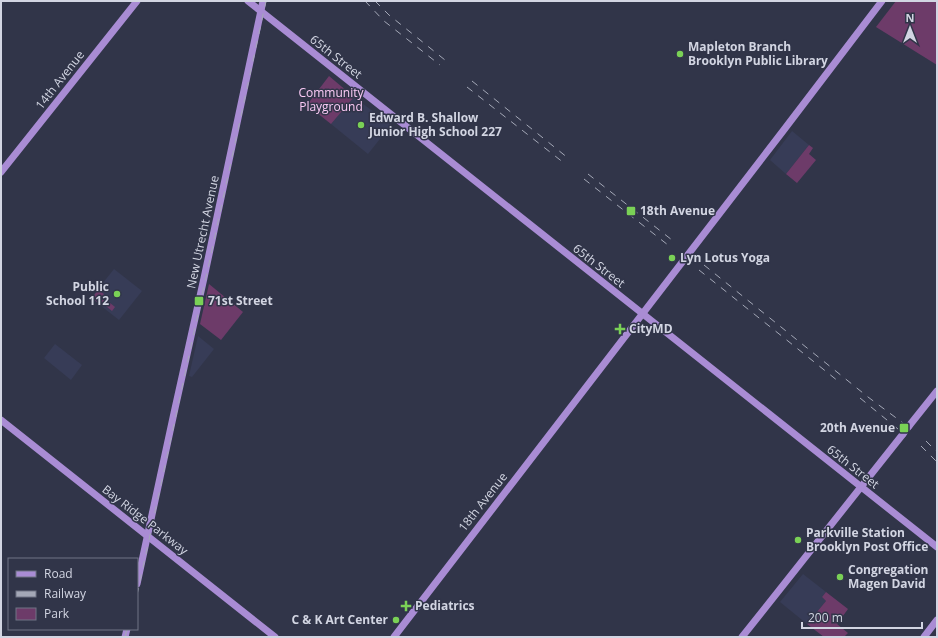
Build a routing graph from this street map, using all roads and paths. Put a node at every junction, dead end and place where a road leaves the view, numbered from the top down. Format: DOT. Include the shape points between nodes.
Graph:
graph roads {
  1 [pos="136,1"];
  2 [pos="248,1"];
  3 [pos="263,1"];
  4 [pos="882,1"];
  5 [pos="261,11"];
  6 [pos="1,172"];
  7 [pos="642,314"];
  8 [pos="937,391"];
  9 [pos="1,420"];
  10 [pos="861,487"];
  11 [pos="148,536"];
  12 [pos="937,547"];
  13 [pos="138,580"];
  14 [pos="937,620"];
  15 [pos="275,637"];
  16 [pos="394,637"];
  17 [pos="742,637"];
  18 [pos="924,637"];
  1 -- 6 [label="street, 14th Avenue"];
  2 -- 5 [label="street, 65th Street"];
  3 -- 5 [label="street, New Utrecht Avenue"];
  4 -- 7 [label="street, 18th Avenue"];
  5 -- 7 [label="street, 65th Street"];
  5 -- 11 [label="street, New Utrecht Avenue"];
  7 -- 10 [label="street, 65th Street"];
  7 -- 16 [label="street, 18th Avenue"];
  8 -- 10 [label="street, bridge"];
  9 -- 11 [label="street, Bay Ridge Parkway"];
  10 -- 12 [label="street, 65th Street"];
  10 -- 17 [label="street"];
  11 -- 13 [label="street, New Utrecht Avenue"];
  11 -- 15 [label="street, Bay Ridge Parkway"];
  14 -- 18 [label="street"];
}
